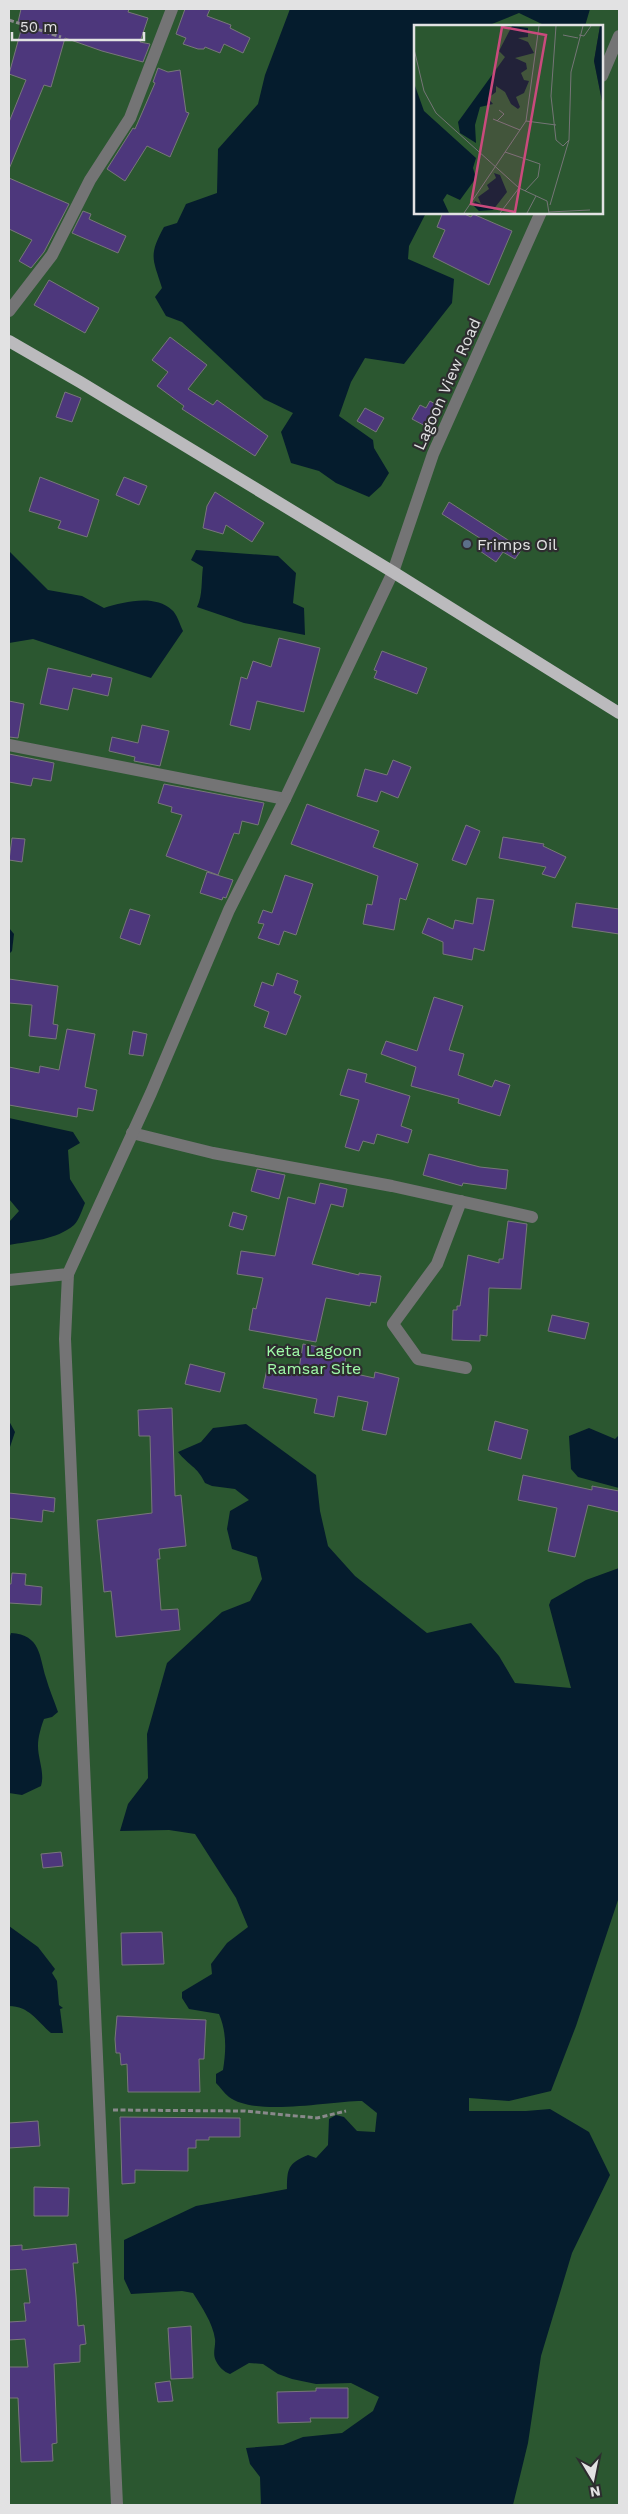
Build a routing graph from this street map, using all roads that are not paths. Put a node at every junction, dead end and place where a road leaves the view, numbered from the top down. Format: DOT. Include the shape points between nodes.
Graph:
graph roads {
  1 [pos="172,9"];
  2 [pos="619,36"];
  3 [pos="603,74"];
  4 [pos="540,214"];
  5 [pos="9,311"];
  6 [pos="9,341"];
  7 [pos="394,572"];
  8 [pos="619,714"];
  9 [pos="9,745"];
  10 [pos="286,799"];
  11 [pos="132,1133"];
  12 [pos="461,1201"];
  13 [pos="532,1217"];
  14 [pos="68,1274"];
  15 [pos="9,1280"];
  16 [pos="466,1368"];
  17 [pos="117,2505"];
  1 -- 5 [label="street" via="130,118 90,180 52,254"];
  2 -- 3 [label="street"];
  4 -- 7 [label="street, Lagoon View Road" via="433,454"];
  6 -- 7 [label="main road"];
  7 -- 8 [label="main road"];
  7 -- 10 [label="street, Lagoon View Road"];
  9 -- 10 [label="street"];
  10 -- 11 [label="street, Lagoon View Road" via="229,910"];
  11 -- 12 [label="street" via="213,1153"];
  11 -- 14 [label="street, Lagoon View Road"];
  12 -- 13 [label="street"];
  12 -- 16 [label="street" via="437,1264 393,1324 418,1359"];
  14 -- 15 [label="street"];
  14 -- 17 [label="street" via="65,1339"];
}
